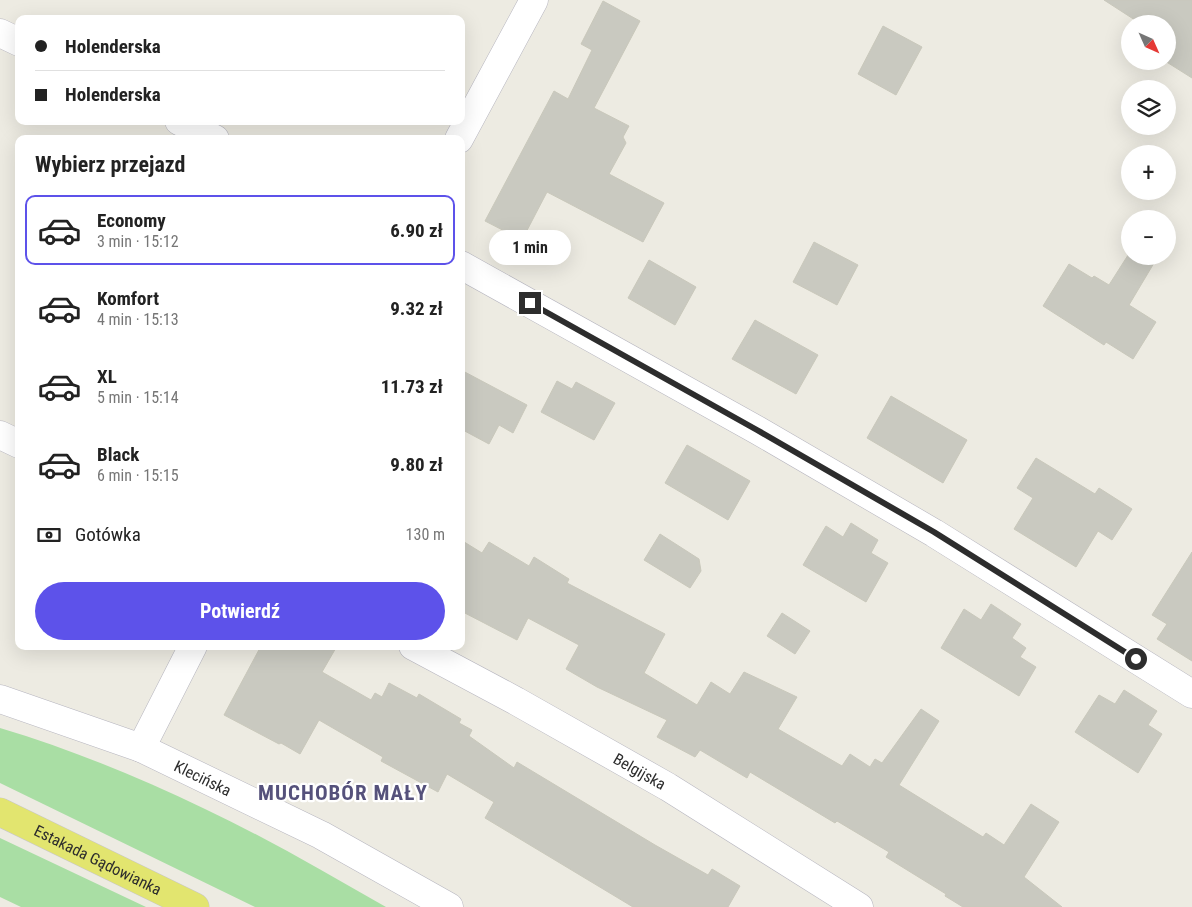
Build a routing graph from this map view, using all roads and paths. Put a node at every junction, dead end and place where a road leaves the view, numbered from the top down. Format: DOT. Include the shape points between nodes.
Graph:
graph roads {
  1 [pos="534,0"];
  2 [pos="0,33"];
  3 [pos="15,40"];
  4 [pos="187,125"];
  5 [pos="207,135"];
  6 [pos="462,135"];
  7 [pos="465,266"];
  8 [pos="0,435"];
  9 [pos="15,442"];
  10 [pos="191,650"];
  11 [pos="420,650"];
  12 [pos="1192,694"];
  13 [pos="0,699"];
  14 [pos="141,748"];
  15 [pos="0,812"];
  16 [pos="195,907"];
  17 [pos="449,907"];
  18 [pos="859,907"];
  1 -- 6 [label="street"];
  2 -- 3 [label="street"];
  4 -- 5 [label="street"];
  7 -- 12 [label="street" via="927,528"];
  8 -- 9 [label="street"];
  10 -- 14 [label="street"];
  11 -- 18 [label="street, Belgijska" via="668,787"];
  13 -- 14 [label="street, Klecińska"];
  14 -- 17 [label="street, Klecińska" via="322,835"];
  15 -- 16 [label="main road, Estakada Gądowianka"];
}
